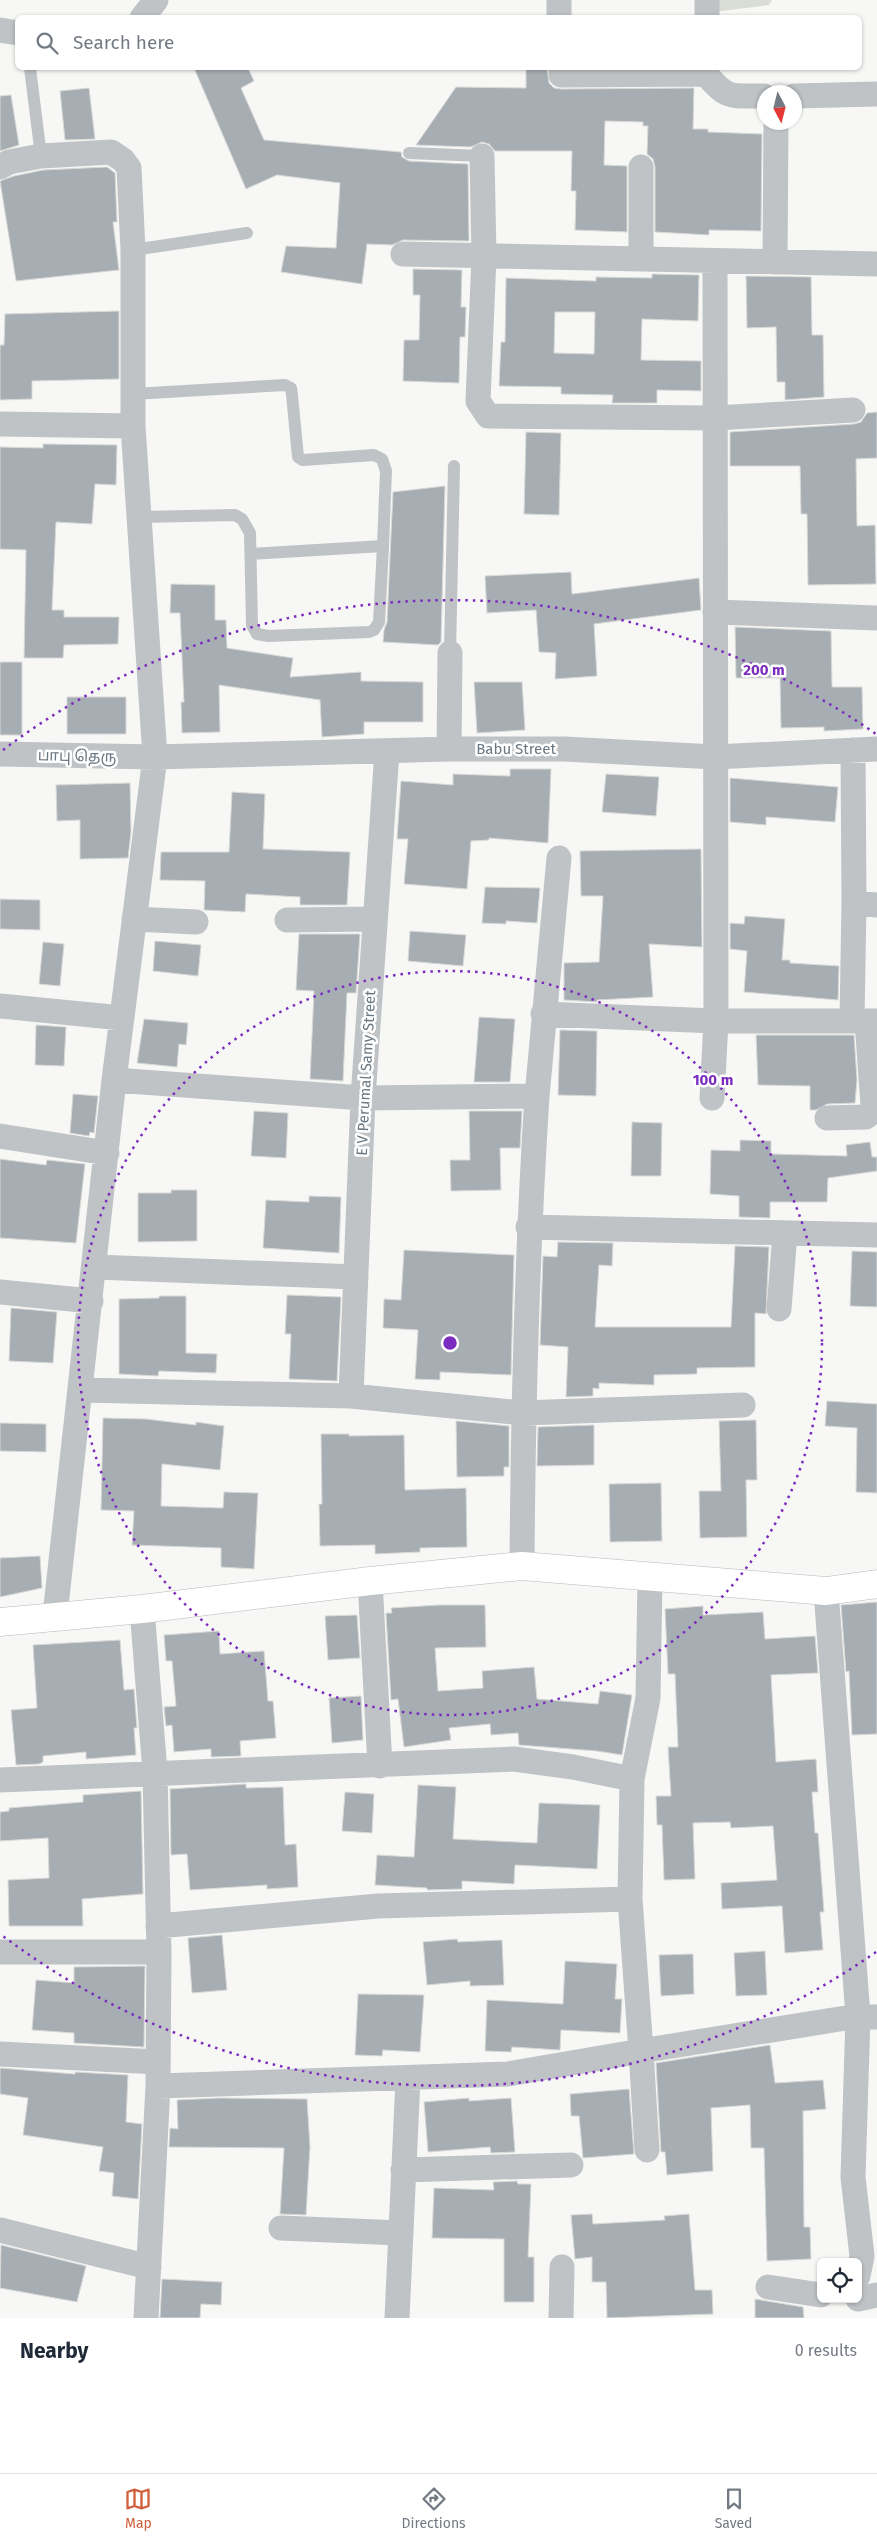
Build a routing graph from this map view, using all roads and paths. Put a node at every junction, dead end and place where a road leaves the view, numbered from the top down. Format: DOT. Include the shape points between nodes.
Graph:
graph roads {
  1 [pos="156,0"];
  2 [pos="559,0"];
  3 [pos="707,0"];
  4 [pos="144,15"];
  5 [pos="559,15"];
  6 [pos="707,15"];
  7 [pos="0,30"];
  8 [pos="15,33"];
  9 [pos="30,70"];
  10 [pos="561,70"];
  11 [pos="706,71"];
  12 [pos="877,94"];
  13 [pos="757,96"];
  14 [pos="802,96"];
  15 [pos="776,130"];
  16 [pos="409,153"];
  17 [pos="41,156"];
  18 [pos="482,156"];
  19 [pos="0,167"];
  20 [pos="641,167"];
  21 [pos="247,233"];
  22 [pos="133,250"];
  23 [pos="403,254"];
  24 [pos="484,256"];
  25 [pos="641,259"];
  26 [pos="715,261"];
  27 [pos="775,262"];
  28 [pos="877,264"];
  29 [pos="134,394"];
  30 [pos="853,410"];
  31 [pos="715,418"];
  32 [pos="0,424"];
  33 [pos="133,426"];
  34 [pos="454,466"];
  35 [pos="141,517"];
  36 [pos="382,546"];
  37 [pos="252,554"];
  38 [pos="715,612"];
  39 [pos="877,618"];
  40 [pos="450,652"];
  41 [pos="449,749"];
  42 [pos="877,749"];
  43 [pos="853,750"];
  44 [pos="387,751"];
  45 [pos="0,754"];
  46 [pos="155,757"];
  47 [pos="715,757"];
  48 [pos="559,858"];
  49 [pos="865,904"];
  50 [pos="134,919"];
  51 [pos="376,919"];
  52 [pos="287,920"];
  53 [pos="196,922"];
  54 [pos="0,1006"];
  55 [pos="543,1014"];
  56 [pos="122,1018"];
  57 [pos="716,1021"];
  58 [pos="865,1021"];
  59 [pos="114,1080"];
  60 [pos="537,1096"];
  61 [pos="363,1098"];
  62 [pos="712,1098"];
  63 [pos="827,1118"];
  64 [pos="0,1136"];
  65 [pos="107,1153"];
  66 [pos="528,1227"];
  67 [pos="785,1233"];
  68 [pos="877,1235"];
  69 [pos="95,1267"];
  70 [pos="356,1277"];
  71 [pos="0,1292"];
  72 [pos="91,1301"];
  73 [pos="779,1309"];
  74 [pos="82,1390"];
  75 [pos="351,1396"];
  76 [pos="743,1405"];
  77 [pos="523,1413"];
  78 [pos="522,1566"];
  79 [pos="650,1578"];
  80 [pos="370,1581"];
  81 [pos="877,1584"];
  82 [pos="826,1591"];
  83 [pos="142,1609"];
  84 [pos="55,1616"];
  85 [pos="0,1622"];
  86 [pos="380,1766"];
  87 [pos="155,1772"];
  88 [pos="632,1779"];
  89 [pos="0,1780"];
  90 [pos="630,1899"];
  91 [pos="158,1926"];
  92 [pos="0,1952"];
  93 [pos="159,1952"];
  94 [pos="867,2017"];
  95 [pos="641,2051"];
  96 [pos="0,2054"];
  97 [pos="158,2062"];
  98 [pos="408,2079"];
  99 [pos="158,2086"];
  100 [pos="646,2150"];
  101 [pos="571,2165"];
  102 [pos="404,2170"];
  103 [pos="281,2228"];
  104 [pos="0,2230"];
  105 [pos="401,2233"];
  106 [pos="862,2258"];
  107 [pos="149,2267"];
  108 [pos="562,2267"];
  109 [pos="768,2287"];
  110 [pos="817,2294"];
  111 [pos="877,2295"];
  112 [pos="862,2298"];
  113 [pos="854,2303"];
  114 [pos="146,2318"];
  115 [pos="397,2318"];
  116 [pos="561,2318"];
  117 [pos="854,2318"];
  1 -- 4 [label="street"];
  2 -- 5 [label="street"];
  3 -- 6 [label="street"];
  7 -- 8 [label="street"];
  9 -- 17 [label="lane"];
  10 -- 11 [label="street" via="561,75"];
  11 -- 13 [label="street" via="720,90 728,94"];
  12 -- 14 [label="street"];
  15 -- 27 [label="street"];
  16 -- 18 [label="lane"];
  17 -- 19 [label="street"];
  17 -- 22 [label="street" via="111,152 123,160 130,175"];
  18 -- 24 [label="street"];
  20 -- 25 [label="street"];
  21 -- 22 [label="lane"];
  22 -- 29 [label="street"];
  23 -- 24 [label="street"];
  24 -- 25 [label="street"];
  24 -- 31 [label="street" via="478,401 488,416"];
  25 -- 26 [label="street"];
  26 -- 27 [label="street"];
  26 -- 31 [label="street"];
  27 -- 28 [label="street"];
  29 -- 33 [label="street"];
  29 -- 36 [label="lane" via="285,385 291,388 298,457 302,460 374,455 382,459 386,472"];
  30 -- 31 [label="street"];
  31 -- 38 [label="street"];
  32 -- 33 [label="street"];
  33 -- 35 [label="street"];
  34 -- 40 [label="lane"];
  35 -- 37 [label="lane" via="235,515 247,526"];
  35 -- 46 [label="street"];
  36 -- 37 [label="lane"];
  36 -- 37 [label="lane" via="378,622 369,632 257,634 252,625"];
  38 -- 39 [label="street"];
  38 -- 47 [label="street"];
  40 -- 41 [label="street"];
  41 -- 44 [label="street, Babu Street"];
  41 -- 47 [label="street, Babu Street" via="564,749"];
  42 -- 43 [label="street, Babu Street"];
  43 -- 47 [label="street, Babu Street"];
  43 -- 49 [label="street"];
  44 -- 46 [label="street, Babu Street"];
  44 -- 51 [label="street, E V Perumal Samy Street"];
  45 -- 46 [label="street, பாபு தெரு"];
  46 -- 50 [label="street"];
  47 -- 57 [label="street"];
  48 -- 55 [label="street"];
  49 -- 58 [label="street"];
  50 -- 53 [label="street"];
  50 -- 56 [label="street"];
  51 -- 52 [label="street"];
  51 -- 61 [label="street, E V Perumal Samy Street"];
  54 -- 56 [label="street"];
  55 -- 57 [label="street"];
  55 -- 60 [label="street"];
  56 -- 59 [label="street"];
  57 -- 58 [label="street"];
  57 -- 62 [label="street"];
  58 -- 63 [label="street" via="872,1112 866,1117"];
  59 -- 61 [label="street"];
  59 -- 65 [label="street"];
  60 -- 61 [label="street"];
  60 -- 66 [label="street"];
  61 -- 70 [label="street, E V Perumal Samy Street"];
  64 -- 65 [label="street"];
  65 -- 69 [label="street"];
  66 -- 67 [label="street"];
  66 -- 77 [label="street"];
  67 -- 68 [label="street"];
  67 -- 73 [label="street"];
  69 -- 70 [label="street"];
  69 -- 72 [label="street"];
  70 -- 75 [label="street, E V Perumal Samy Street"];
  71 -- 72 [label="street"];
  72 -- 74 [label="street"];
  74 -- 75 [label="street"];
  74 -- 84 [label="street"];
  75 -- 77 [label="street"];
  76 -- 77 [label="street"];
  77 -- 78 [label="street"];
  78 -- 79 [label="street"];
  78 -- 80 [label="street"];
  79 -- 82 [label="street"];
  79 -- 88 [label="street" via="648,1698"];
  80 -- 83 [label="street"];
  80 -- 86 [label="street"];
  81 -- 82 [label="street"];
  82 -- 94 [label="street"];
  83 -- 84 [label="street"];
  83 -- 87 [label="street"];
  84 -- 85 [label="street"];
  86 -- 87 [label="street"];
  86 -- 88 [label="street" via="514,1759 573,1766"];
  87 -- 89 [label="street"];
  87 -- 91 [label="street"];
  88 -- 90 [label="street"];
  90 -- 91 [label="street" via="378,1906"];
  90 -- 95 [label="street"];
  91 -- 93 [label="street"];
  92 -- 93 [label="street"];
  93 -- 97 [label="street"];
  94 -- 95 [label="street"];
  94 -- 106 [label="street" via="853,2177"];
  95 -- 98 [label="street" via="508,2074"];
  95 -- 100 [label="street"];
  96 -- 97 [label="street"];
  97 -- 99 [label="street"];
  98 -- 99 [label="street"];
  98 -- 102 [label="street"];
  99 -- 107 [label="street"];
  101 -- 102 [label="street"];
  102 -- 105 [label="street"];
  103 -- 105 [label="street"];
  104 -- 107 [label="street"];
  105 -- 115 [label="street"];
  107 -- 114 [label="street"];
  108 -- 116 [label="street"];
  109 -- 110 [label="street"];
  111 -- 112 [label="street"];
  113 -- 117 [label="street"];
}
